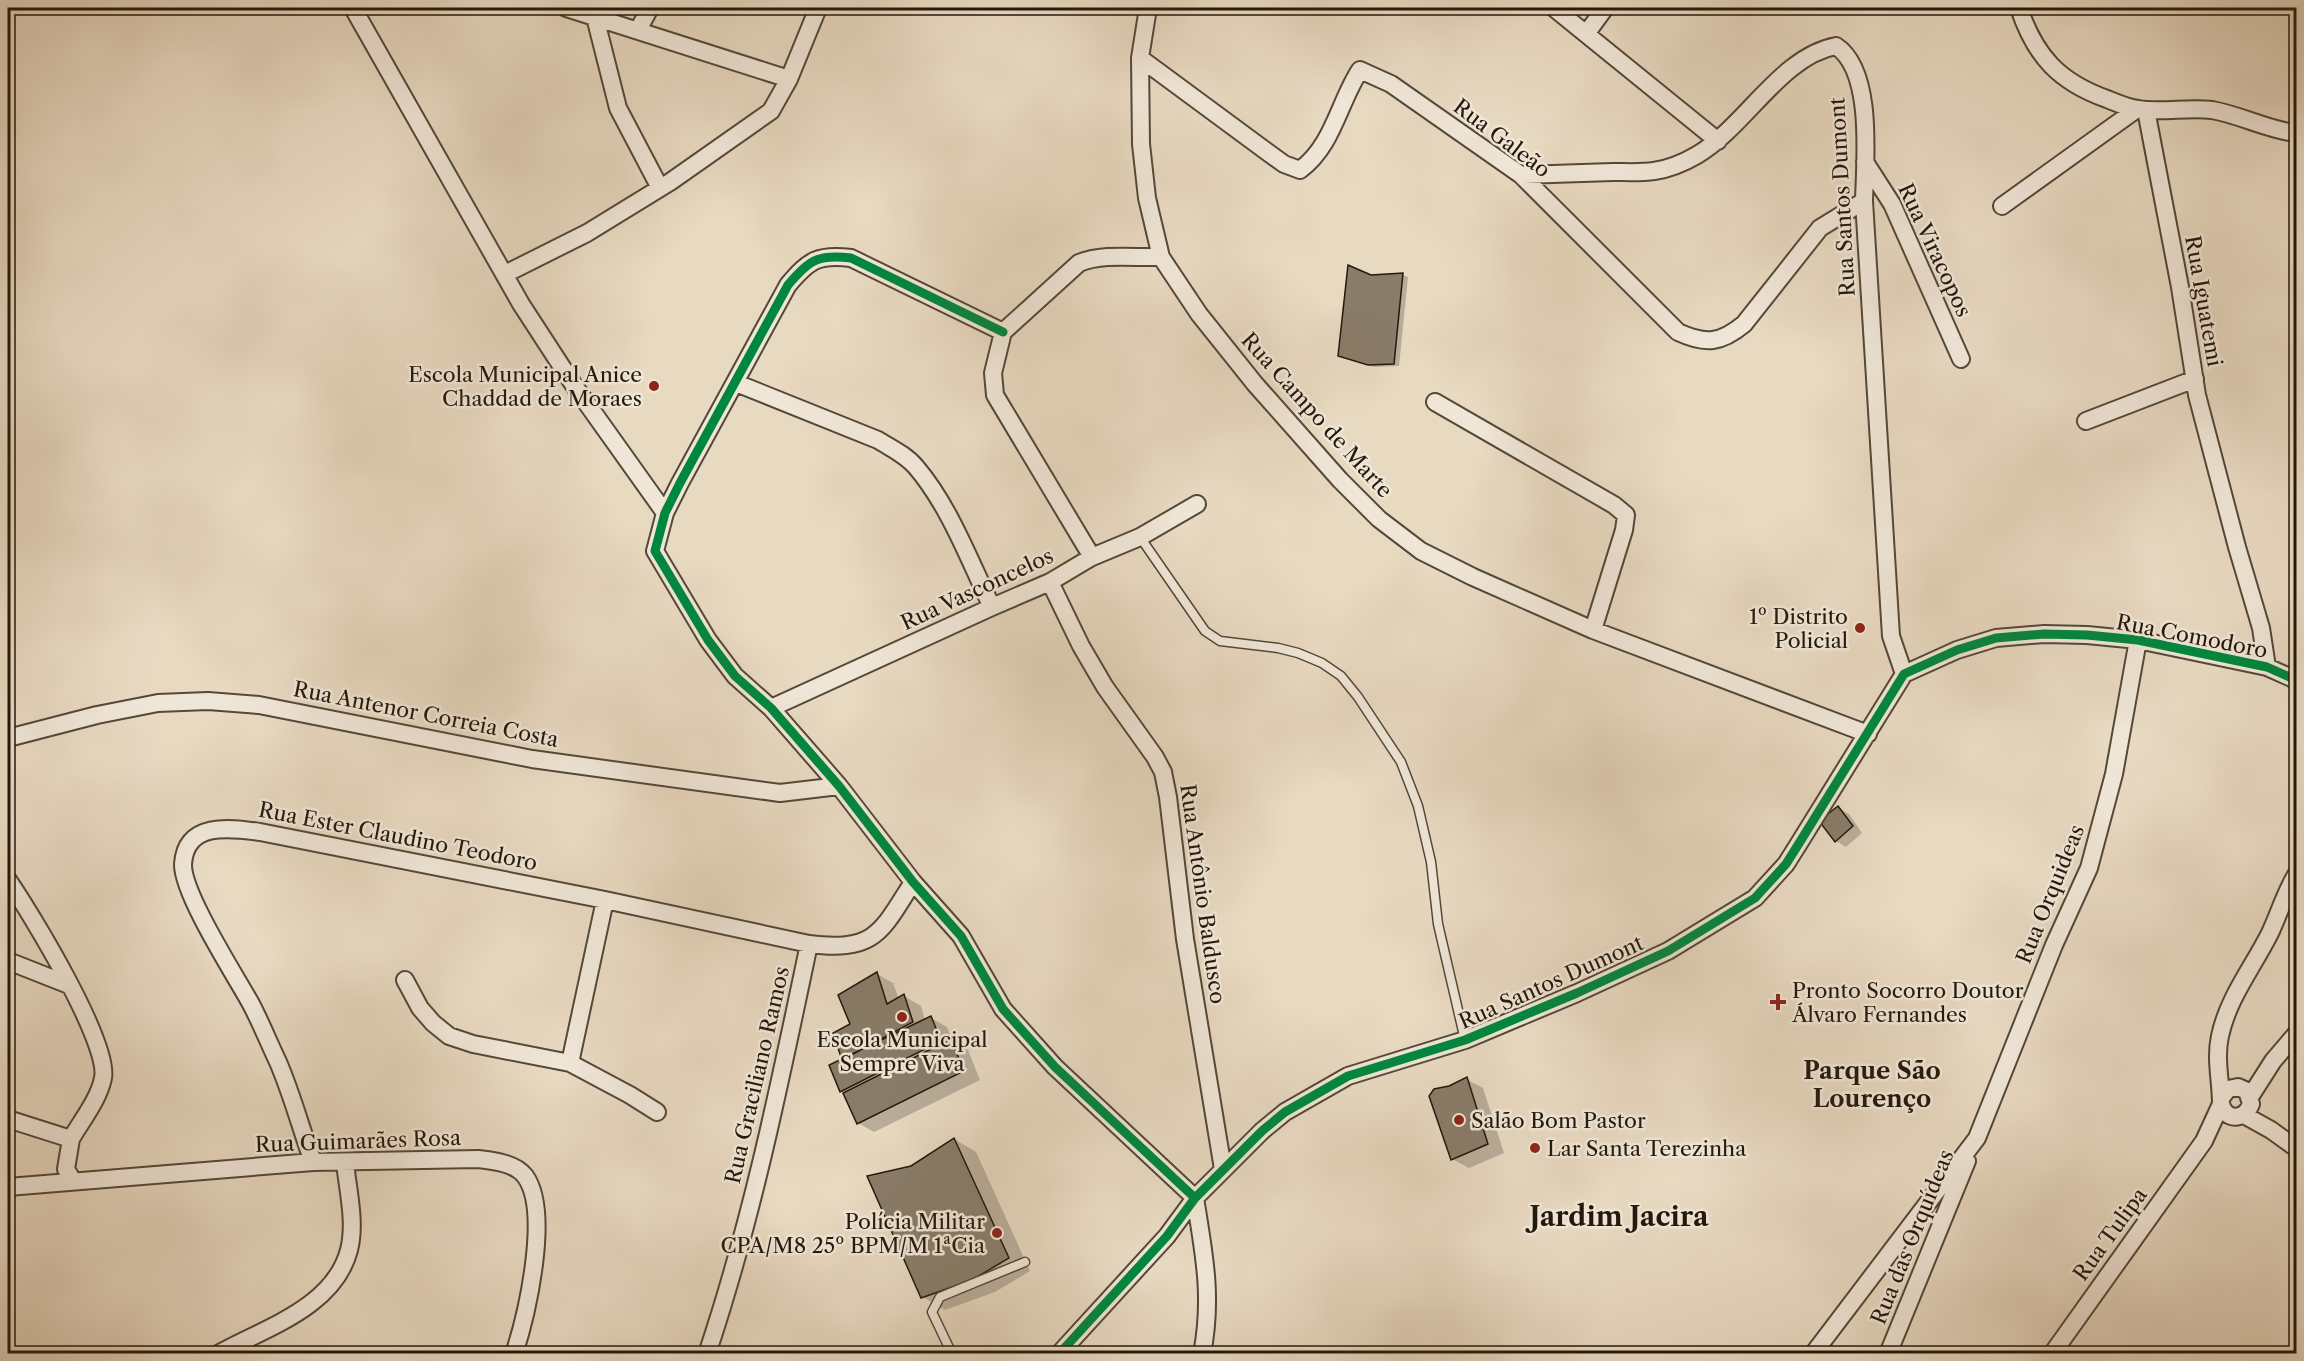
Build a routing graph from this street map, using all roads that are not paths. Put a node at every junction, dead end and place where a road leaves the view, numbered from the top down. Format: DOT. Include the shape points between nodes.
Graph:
graph roads {
  1 [pos="353,8"];
  2 [pos="567,8"];
  3 [pos="650,8"];
  4 [pos="818,8"];
  5 [pos="1148,8"];
  6 [pos="1554,8"];
  7 [pos="1605,8"];
  8 [pos="2019,8"];
  9 [pos="595,17"];
  10 [pos="638,30"];
  11 [pos="1586,34"];
  12 [pos="1140,58"];
  13 [pos="789,79"];
  14 [pos="2141,110"];
  15 [pos="2296,133"];
  16 [pos="1718,141"];
  17 [pos="1865,162"];
  18 [pos="1521,175"];
  19 [pos="660,188"];
  20 [pos="1864,201"];
  21 [pos="2002,206"];
  22 [pos="1161,257"];
  23 [pos="506,274"];
  24 [pos="1003,332"];
  25 [pos="1961,359"];
  26 [pos="2195,379"];
  27 [pos="736,383"];
  28 [pos="1435,402"];
  29 [pos="2086,421"];
  30 [pos="1197,504"];
  31 [pos="664,513"];
  32 [pos="1140,537"];
  33 [pos="1092,557"];
  34 [pos="1050,582"];
  35 [pos="992,607"];
  36 [pos="1593,630"];
  37 [pos="2138,640"];
  38 [pos="2267,667"];
  39 [pos="1904,674"];
  40 [pos="2296,680"];
  41 [pos="771,708"];
  42 [pos="1868,734"];
  43 [pos="8,738"];
  44 [pos="838,786"];
  45 [pos="2296,875"];
  46 [pos="8,880"];
  47 [pos="914,882"];
  48 [pos="605,900"];
  49 [pos="809,944"];
  50 [pos="8,961"];
  51 [pos="405,980"];
  52 [pos="69,985"];
  53 [pos="2296,1034"];
  54 [pos="1465,1040"];
  55 [pos="570,1064"];
  56 [pos="2218,1064"];
  57 [pos="2221,1101"];
  58 [pos="2242,1101"];
  59 [pos="657,1112"];
  60 [pos="8,1119"];
  61 [pos="1977,1138"];
  62 [pos="71,1139"];
  63 [pos="2204,1141"];
  64 [pos="2296,1148"];
  65 [pos="313,1162"];
  66 [pos="345,1163"];
  67 [pos="1223,1169"];
  68 [pos="73,1181"];
  69 [pos="8,1187"];
  70 [pos="1195,1198"];
  71 [pos="1025,1262"];
  72 [pos="1204,1352"];
  73 [pos="218,1353"];
  74 [pos="514,1353"];
  75 [pos="707,1353"];
  76 [pos="952,1353"];
  77 [pos="1059,1353"];
  78 [pos="1813,1353"];
  79 [pos="1888,1353"];
  80 [pos="2052,1353"];
  1 -- 23 [label="street"];
  2 -- 9 [label="street"];
  3 -- 10 [label="street"];
  4 -- 13 [label="street"];
  5 -- 12 [label="street, Rua Campo de Marte"];
  6 -- 11 [label="street"];
  7 -- 11 [label="street"];
  8 -- 14 [label="street" via="2036,49 2059,74 2076,86"];
  9 -- 10 [label="street"];
  9 -- 19 [label="street" via="618,108"];
  10 -- 13 [label="street"];
  11 -- 16 [label="street"];
  12 -- 18 [label="street, Rua Galeão" via="1293,168 1300,170 1320,150 1360,70 1391,84"];
  12 -- 22 [label="street, Rua Campo de Marte" via="1141,144 1147,198"];
  13 -- 19 [label="street" via="771,111"];
  14 -- 15 [label="street" via="2212,111"];
  14 -- 21 [label="street"];
  14 -- 26 [label="street, Rua Iguatemi" via="2180,287"];
  16 -- 17 [label="street, Rua Santos Dumont" via="1799,61 1817,50 1836,46 1846,52 1857,75"];
  16 -- 18 [label="street, Rua Santos Dumont" via="1677,165 1654,171"];
  17 -- 20 [label="street, Rua Santos Dumont"];
  17 -- 25 [label="street, Rua Viracopos" via="1892,204"];
  18 -- 20 [label="street, Rua Galeão" via="1678,332 1703,340 1729,336 1744,324 1820,228"];
  19 -- 23 [label="street" via="587,233"];
  20 -- 39 [label="street, Rua Santos Dumont" via="1892,636"];
  22 -- 24 [label="street" via="1088,259 1079,263"];
  22 -- 36 [label="street, Rua Campo de Marte" via="1199,314 1255,384 1379,519 1421,551"];
  23 -- 31 [label="street" via="573,384"];
  24 -- 27 [label="street" via="851,258 820,258 804,266 788,285"];
  24 -- 33 [label="street" via="993,373 995,395"];
  26 -- 29 [label="street"];
  26 -- 38 [label="street, Rua Iguatemi" via="2261,628"];
  27 -- 31 [label="street"];
  27 -- 35 [label="street" via="878,440 915,465 939,500"];
  28 -- 36 [label="street" via="1626,515"];
  30 -- 32 [label="street, Rua Vasconcelos"];
  31 -- 41 [label="street" via="655,551 708,640 735,676"];
  32 -- 33 [label="street, Rua Vasconcelos"];
  32 -- 54 [label="lane" via="1204,631 1220,641 1298,652 1322,663 1341,676 1358,697 1401,762 1421,818 1438,924"];
  33 -- 34 [label="street, Rua Vasconcelos"];
  34 -- 35 [label="street, Rua Vasconcelos"];
  34 -- 67 [label="street, Rua Antônio Baldusco" via="1105,687 1163,772 1185,939"];
  35 -- 41 [label="street, Rua Vasconcelos"];
  36 -- 42 [label="street, Rua Campo de Marte"];
  37 -- 38 [label="street, Rua Comodoro"];
  37 -- 39 [label="street, Rua Comodoro" via="2054,634 1996,638 1957,650"];
  37 -- 61 [label="street, Rua Orquideas" via="2114,774 2089,868"];
  38 -- 40 [label="street, Rua Comodoro"];
  39 -- 42 [label="street"];
  41 -- 44 [label="street"];
  42 -- 54 [label="street, Rua Santos Dumont" via="1786,864 1755,898 1668,951"];
  43 -- 44 [label="street, Rua Antenor Correia Costa" via="158,703 208,701 259,705 532,759 780,793"];
  44 -- 47 [label="street"];
  45 -- 56 [label="street" via="2227,1014 2220,1034"];
  46 -- 52 [label="street"];
  47 -- 49 [label="street, Rua Ester Claudino Teodoro" via="883,929 869,939 836,947"];
  47 -- 70 [label="street" via="961,936 1003,1009 1055,1066"];
  48 -- 49 [label="street, Rua Ester Claudino Teodoro"];
  48 -- 55 [label="street"];
  48 -- 65 [label="street, Rua Ester Claudino Teodoro" via="260,831 212,829 197,836 183,864 186,880 279,1065"];
  49 -- 75 [label="street, Rua Graciliano Ramos" via="759,1171"];
  50 -- 52 [label="street"];
  51 -- 55 [label="street" via="420,1008 449,1036"];
  52 -- 62 [label="street" via="96,1040 103,1064 103,1078 95,1097"];
  53 -- 58 [label="street, Rua Tulipa"];
  54 -- 67 [label="street, Rua Santos Dumont" via="1348,1076 1285,1112"];
  55 -- 59 [label="street"];
  56 -- 57 [label="street"];
  56 -- 58 [label="street"];
  57 -- 58 [label="street" via="2228,1089"];
  57 -- 63 [label="street, Rua Tulipa"];
  58 -- 63 [label="street, Rua Tulipa"];
  58 -- 64 [label="street"];
  60 -- 62 [label="street"];
  61 -- 78 [label="street, Rua Orquideas"];
  61 -- 79 [label="street, Rua das Orquídeas"];
  62 -- 68 [label="street" via="66,1169"];
  63 -- 80 [label="street, Rua Tulipa"];
  65 -- 66 [label="street, Rua Guimarães Rosa"];
  65 -- 68 [label="street, Rua Guimarães Rosa"];
  66 -- 73 [label="street" via="352,1222 349,1250 339,1274 321,1296"];
  66 -- 74 [label="street, Rua Guimarães Rosa" via="478,1159 498,1161 524,1174 537,1209 538,1230"];
  67 -- 70 [label="street, Rua Santos Dumont"];
  68 -- 69 [label="street, Rua Guimarães Rosa"];
  70 -- 72 [label="street" via="1209,1287"];
  70 -- 77 [label="street, Rua Santos Dumont" via="1167,1236"];
  71 -- 76 [label="lane" via="940,1297 932,1312"];
}
